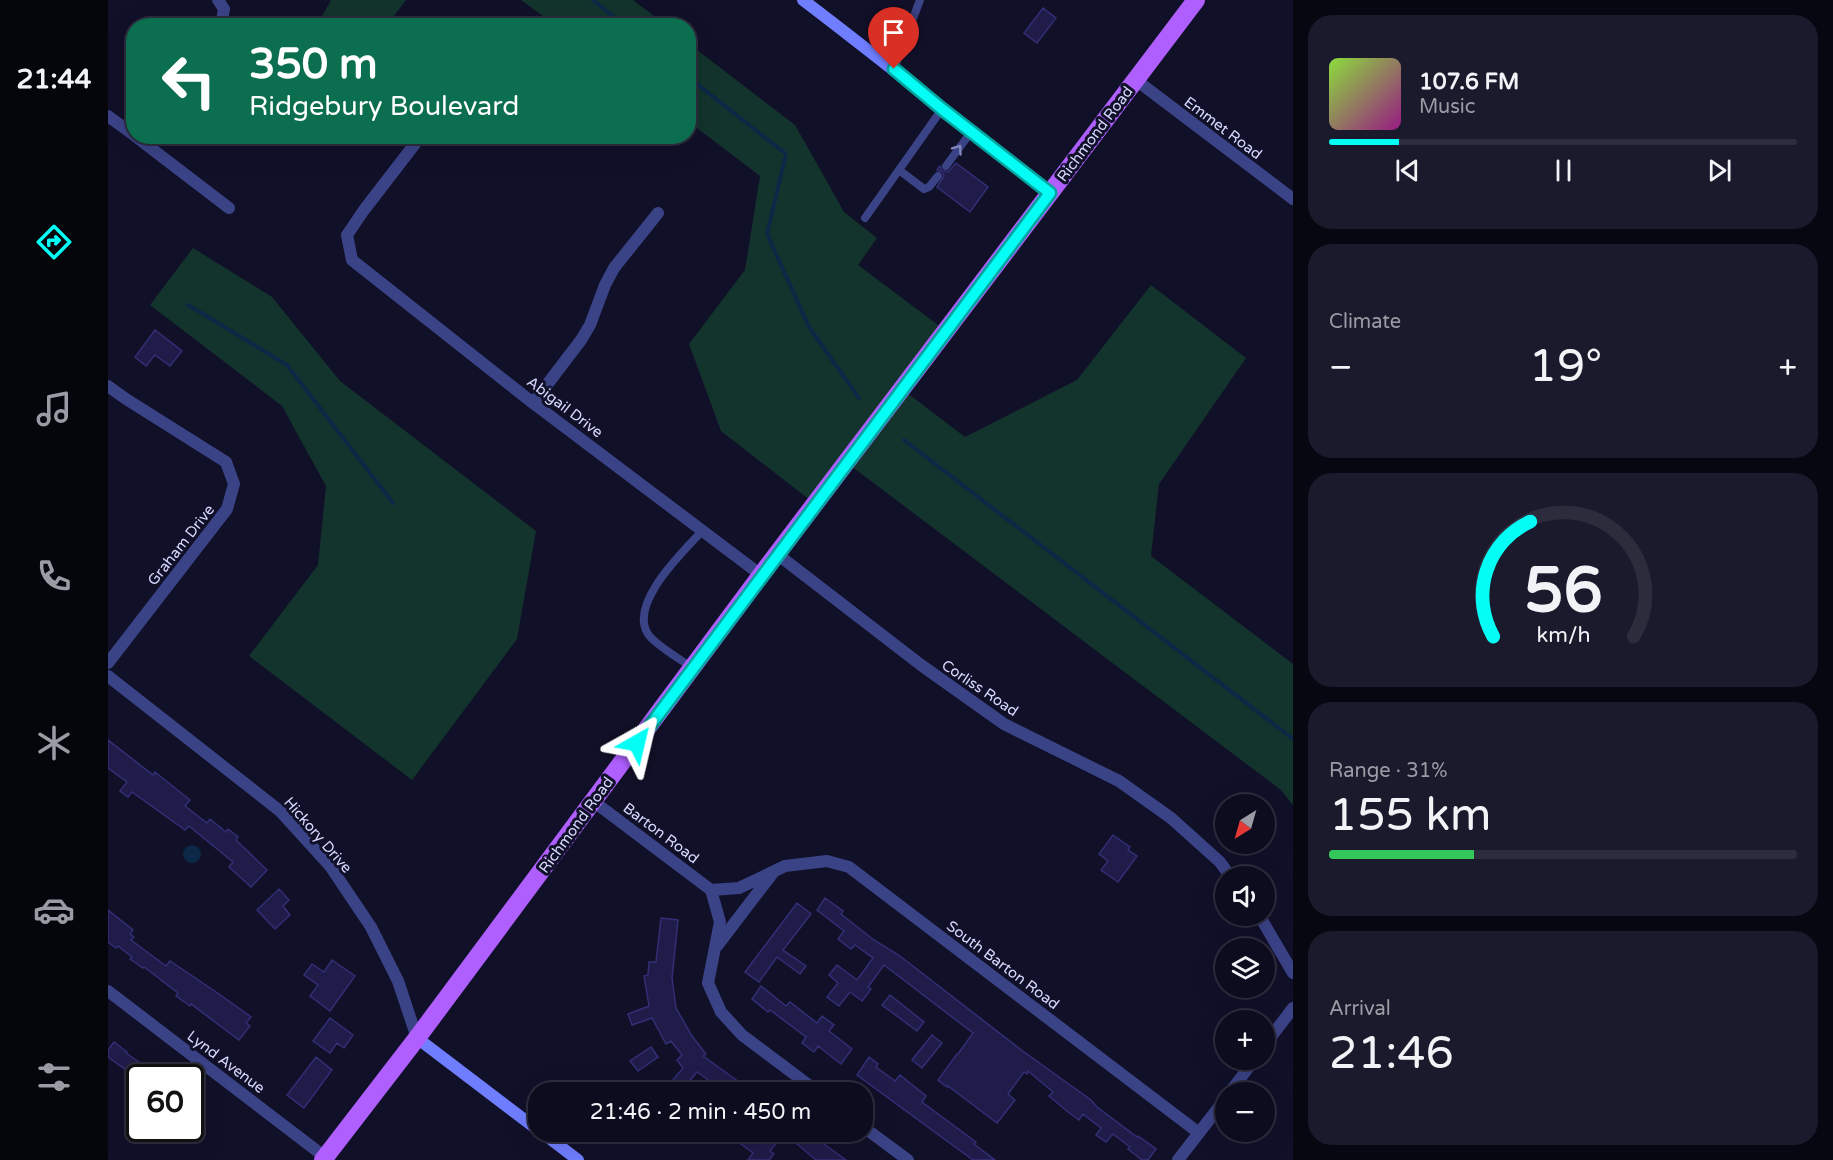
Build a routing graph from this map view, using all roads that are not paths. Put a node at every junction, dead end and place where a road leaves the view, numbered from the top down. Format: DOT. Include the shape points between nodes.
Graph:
graph roads {
  1 [pos="218,0"];
  2 [pos="803,0"];
  3 [pos="920,0"];
  4 [pos="1196,0"];
  5 [pos="222,18"];
  6 [pos="894,69"];
  7 [pos="1136,80"];
  8 [pos="942,109"];
  9 [pos="108,116"];
  10 [pos="126,130"];
  11 [pos="971,132"];
  12 [pos="154,144"];
  13 [pos="416,144"];
  14 [pos="946,166"];
  15 [pos="899,170"];
  16 [pos="938,176"];
  17 [pos="1050,193"];
  18 [pos="1293,199"];
  19 [pos="229,208"];
  20 [pos="658,213"];
  21 [pos="865,218"];
  22 [pos="108,386"];
  23 [pos="533,402"];
  24 [pos="702,530"];
  25 [pos="777,554"];
  26 [pos="761,575"];
  27 [pos="108,663"];
  28 [pos="692,668"];
  29 [pos="108,675"];
  30 [pos="593,801"];
  31 [pos="1223,866"];
  32 [pos="774,871"];
  33 [pos="711,890"];
  34 [pos="1265,926"];
  35 [pos="715,949"];
  36 [pos="1293,974"];
  37 [pos="108,991"];
  38 [pos="1293,1008"];
  39 [pos="1275,1032"];
  40 [pos="417,1038"];
  41 [pos="1247,1070"];
  42 [pos="805,1082"];
  43 [pos="1238,1082"];
  44 [pos="1215,1112"];
  45 [pos="528,1122"];
  46 [pos="1199,1133"];
  47 [pos="873,1134"];
  48 [pos="555,1142"];
  49 [pos="324,1158"];
  50 [pos="578,1160"];
  51 [pos="908,1160"];
  52 [pos="1178,1160"];
  1 -- 5 [label="street" via="224,9"];
  2 -- 6 [label="street"];
  3 -- 6 [label="lane"];
  4 -- 7 [label="main road, Richmond Road"];
  6 -- 8 [label="street"];
  7 -- 17 [label="main road, Richmond Road"];
  7 -- 18 [label="street, Emmet Road"];
  8 -- 11 [label="street"];
  8 -- 15 [label="lane"];
  9 -- 10 [label="street"];
  14 -- 11 [label="lane, one-way"];
  11 -- 17 [label="street"];
  12 -- 19 [label="street"];
  13 -- 23 [label="street, Abigail Drive" via="347,235 352,260"];
  15 -- 16 [label="lane" via="924,189"];
  15 -- 21 [label="lane"];
  17 -- 25 [label="main road, Richmond Road"];
  20 -- 23 [label="street" via="614,268 581,340"];
  22 -- 27 [label="street, Graham Drive" via="226,462 234,484 227,509"];
  23 -- 24 [label="street, Abigail Drive"];
  24 -- 26 [label="street, Abigail Drive"];
  24 -- 28 [label="lane" via="658,582 642,623 649,636"];
  25 -- 26 [label="main road, Richmond Road"];
  25 -- 31 [label="street, Corliss Road" via="1004,724 1119,781 1171,818"];
  26 -- 28 [label="main road, Richmond Road"];
  28 -- 30 [label="main road, Richmond Road"];
  29 -- 40 [label="street, Hickory Drive" via="280,811 330,866 370,927 398,981"];
  30 -- 33 [label="street, Barton Road"];
  30 -- 40 [label="main road, Richmond Road"];
  32 -- 33 [label="street, South Barton Road" via="739,888"];
  32 -- 35 [label="street"];
  32 -- 46 [label="street, South Barton Road" via="784,866 827,861 849,867"];
  33 -- 35 [label="street" via="720,922"];
  34 -- 36 [label="street"];
  35 -- 42 [label="street" via="708,983 721,1012 742,1035"];
  37 -- 49 [label="street, Lynd Avenue"];
  38 -- 39 [label="street"];
  40 -- 45 [label="street"];
  40 -- 49 [label="main road, Richmond Road"];
  41 -- 43 [label="street"];
  44 -- 46 [label="street"];
  46 -- 52 [label="street"];
  47 -- 51 [label="street"];
  48 -- 50 [label="street"];
}
